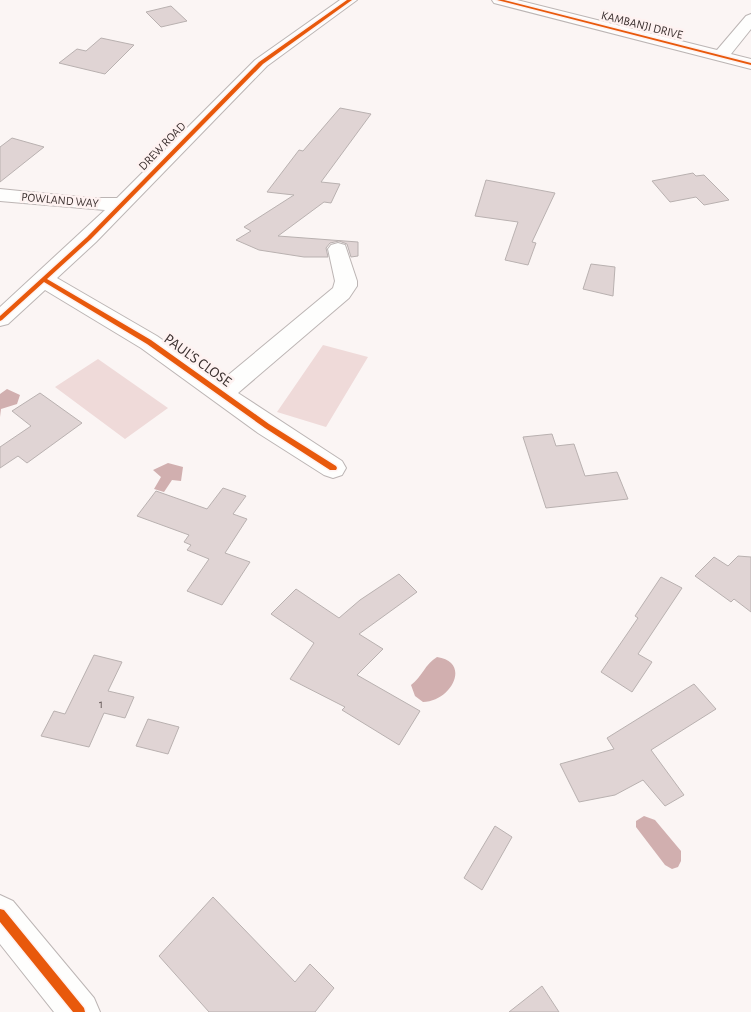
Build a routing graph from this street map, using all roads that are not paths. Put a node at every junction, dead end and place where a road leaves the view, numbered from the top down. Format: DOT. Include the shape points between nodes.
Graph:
graph roads {
  1 [pos="350,0"];
  2 [pos="499,0"];
  3 [pos="751,20"];
  4 [pos="720,57"];
  5 [pos="751,64"];
  6 [pos="0,195"];
  7 [pos="121,204"];
  8 [pos="338,249"];
  9 [pos="44,280"];
  10 [pos="0,319"];
  11 [pos="221,394"];
  12 [pos="333,468"];
  13 [pos="0,914"];
  14 [pos="80,1012"];
  1 -- 7 [label="street, DREW ROAD" via="261,63"];
  2 -- 4 [label="street, KAMBANJI DRIVE"];
  3 -- 4 [label="street"];
  4 -- 5 [label="street, KAMBANJI DRIVE"];
  6 -- 7 [label="street, POWLAND WAY"];
  7 -- 9 [label="street, DREW ROAD"];
  8 -- 11 [label="street" via="346,280 341,294"];
  9 -- 10 [label="street, DREW ROAD"];
  9 -- 11 [label="street, PAUL'S CLOSE" via="149,342"];
  11 -- 12 [label="street, PAUL'S CLOSE"];
  13 -- 14 [label="street"];
}
